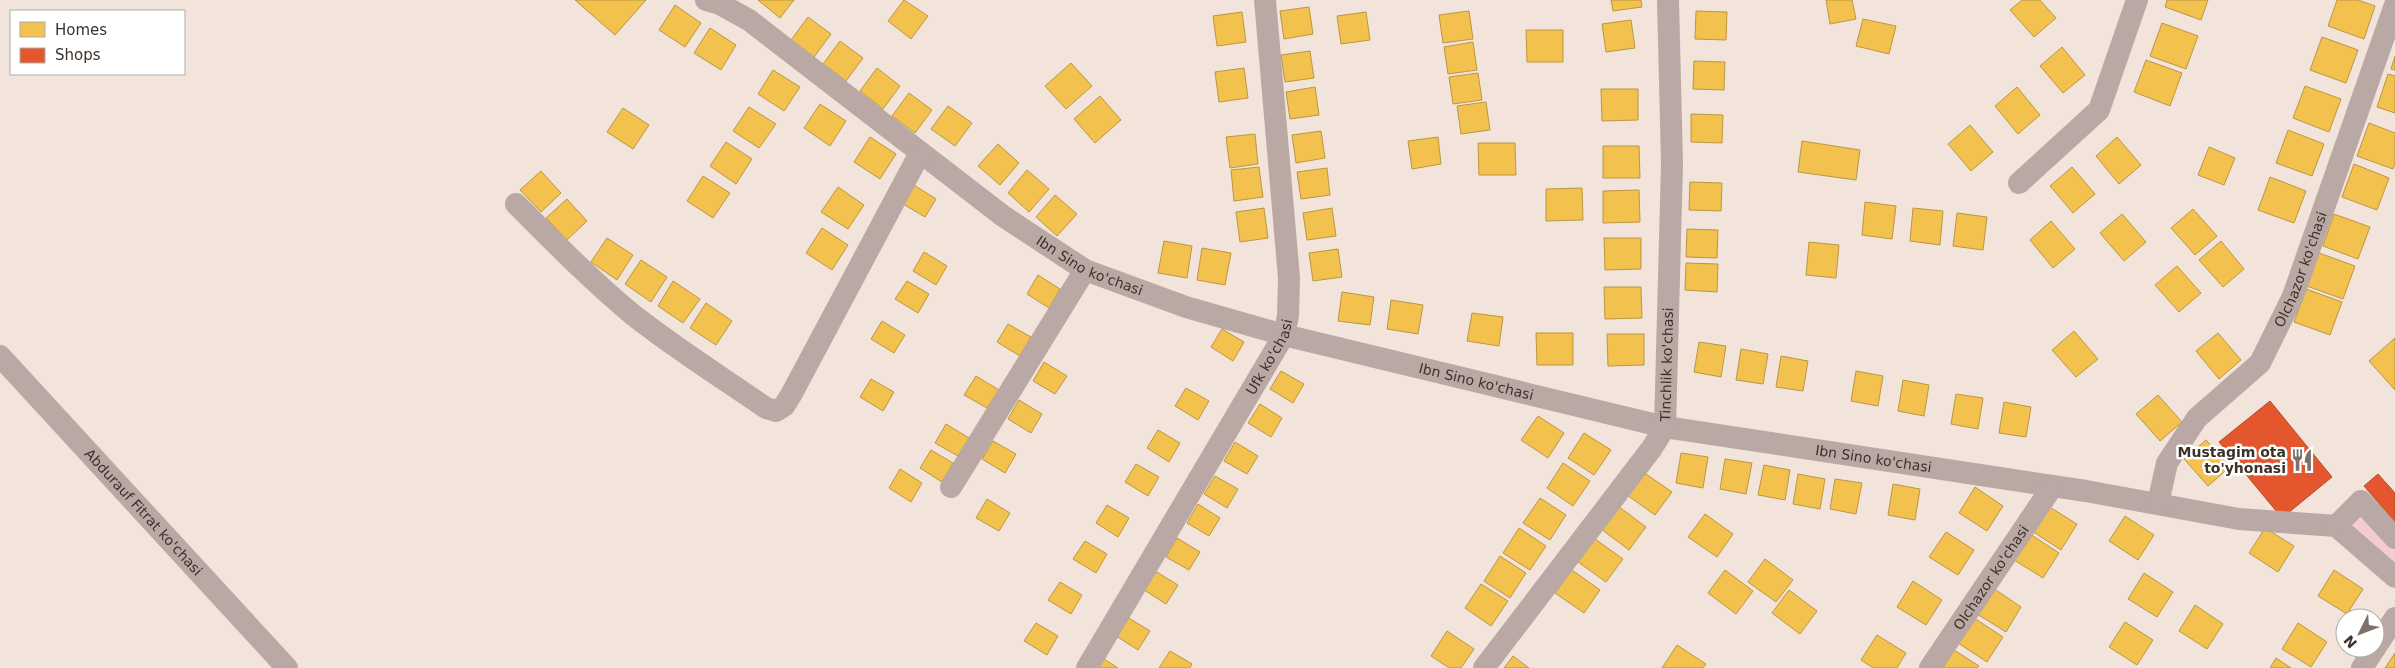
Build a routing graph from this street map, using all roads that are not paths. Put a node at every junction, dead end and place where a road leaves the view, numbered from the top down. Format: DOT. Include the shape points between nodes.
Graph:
graph roads {
  1 [pos="706,0"];
  2 [pos="1265,0"];
  3 [pos="1668,0"];
  4 [pos="2137,0"];
  5 [pos="2395,5"];
  6 [pos="920,153"];
  7 [pos="2019,183"];
  8 [pos="516,204"];
  9 [pos="1085,270"];
  10 [pos="1284,335"];
  11 [pos="0,356"];
  12 [pos="1665,427"];
  13 [pos="951,487"];
  14 [pos="2052,487"];
  15 [pos="2158,503"];
  16 [pos="2336,526"];
  17 [pos="2395,538"];
  18 [pos="2395,577"];
  19 [pos="2395,618"];
  20 [pos="2385,633"];
  21 [pos="287,668"];
  22 [pos="1087,668"];
  23 [pos="1484,668"];
  24 [pos="1930,668"];
  1 -- 6 [label="street, Ibn Sino ko'chasi" via="749,20"];
  2 -- 10 [label="street, Ufk ko'chasi" via="1288,278 1288,316"];
  3 -- 12 [label="street, Tinchlik ko'chasi" via="1672,164"];
  4 -- 7 [label="street" via="2099,110"];
  5 -- 15 [label="street, Olchazor ko'chasi" via="2293,296 2260,363 2197,418 2167,463"];
  6 -- 8 [label="street" via="791,395 776,411 766,408 632,313 580,268"];
  6 -- 9 [label="street, Ibn Sino ko'chasi" via="1003,216"];
  9 -- 10 [label="street, Ibn Sino ko'chasi" via="1186,306"];
  9 -- 13 [label="street"];
  10 -- 12 [label="street, Ibn Sino ko'chasi"];
  10 -- 22 [label="street, Ufk ko'chasi"];
  11 -- 21 [label="street, Abdurauf Fitrat ko'chasi"];
  12 -- 14 [label="street, Ibn Sino ko'chasi"];
  12 -- 23 [label="street, Tinchlik ko'chasi"];
  14 -- 15 [label="street, Ibn Sino ko'chasi"];
  14 -- 24 [label="street, Olchazor ko'chasi"];
  15 -- 16 [label="street, Ibn Sino ko'chasi" via="2239,519"];
  16 -- 17 [label="street" via="2361,501"];
  16 -- 18 [label="street"];
  19 -- 20 [label="street"];
}
